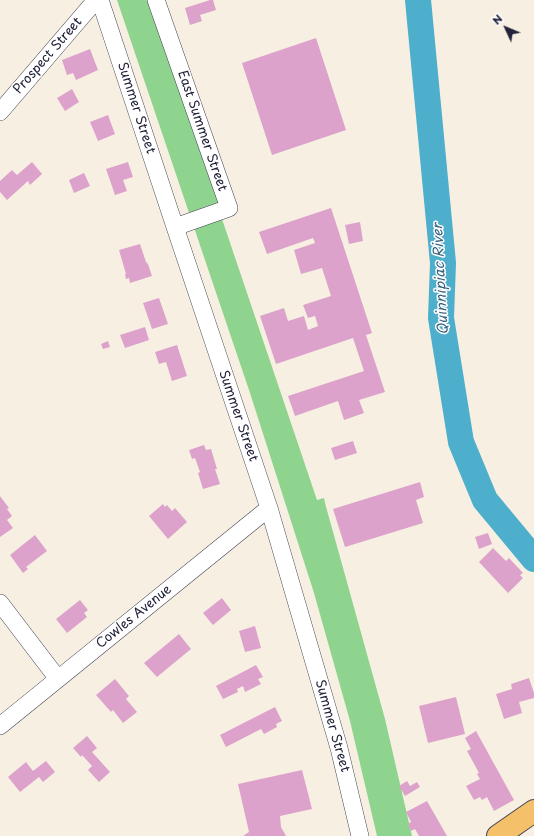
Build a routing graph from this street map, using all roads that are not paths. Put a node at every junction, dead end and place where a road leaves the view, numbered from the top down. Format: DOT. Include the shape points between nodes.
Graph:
graph roads {
  1 [pos="96,0"];
  2 [pos="100,0"];
  3 [pos="156,0"];
  4 [pos="0,112"];
  5 [pos="175,227"];
  6 [pos="269,508"];
  7 [pos="0,603"];
  8 [pos="58,679"];
  9 [pos="0,726"];
  10 [pos="534,811"];
  11 [pos="360,836"];
  12 [pos="498,836"];
  1 -- 4 [label="street, Prospect Street"];
  2 -- 5 [label="street, Summer Street"];
  3 -- 5 [label="street, East Summer Street" via="229,208"];
  5 -- 6 [label="street, Summer Street"];
  6 -- 8 [label="street, Cowles Avenue"];
  6 -- 11 [label="street, Summer Street" via="339,748"];
  7 -- 8 [label="street"];
  8 -- 9 [label="street, Cowles Avenue"];
  10 -- 12 [label="main road"];
}
